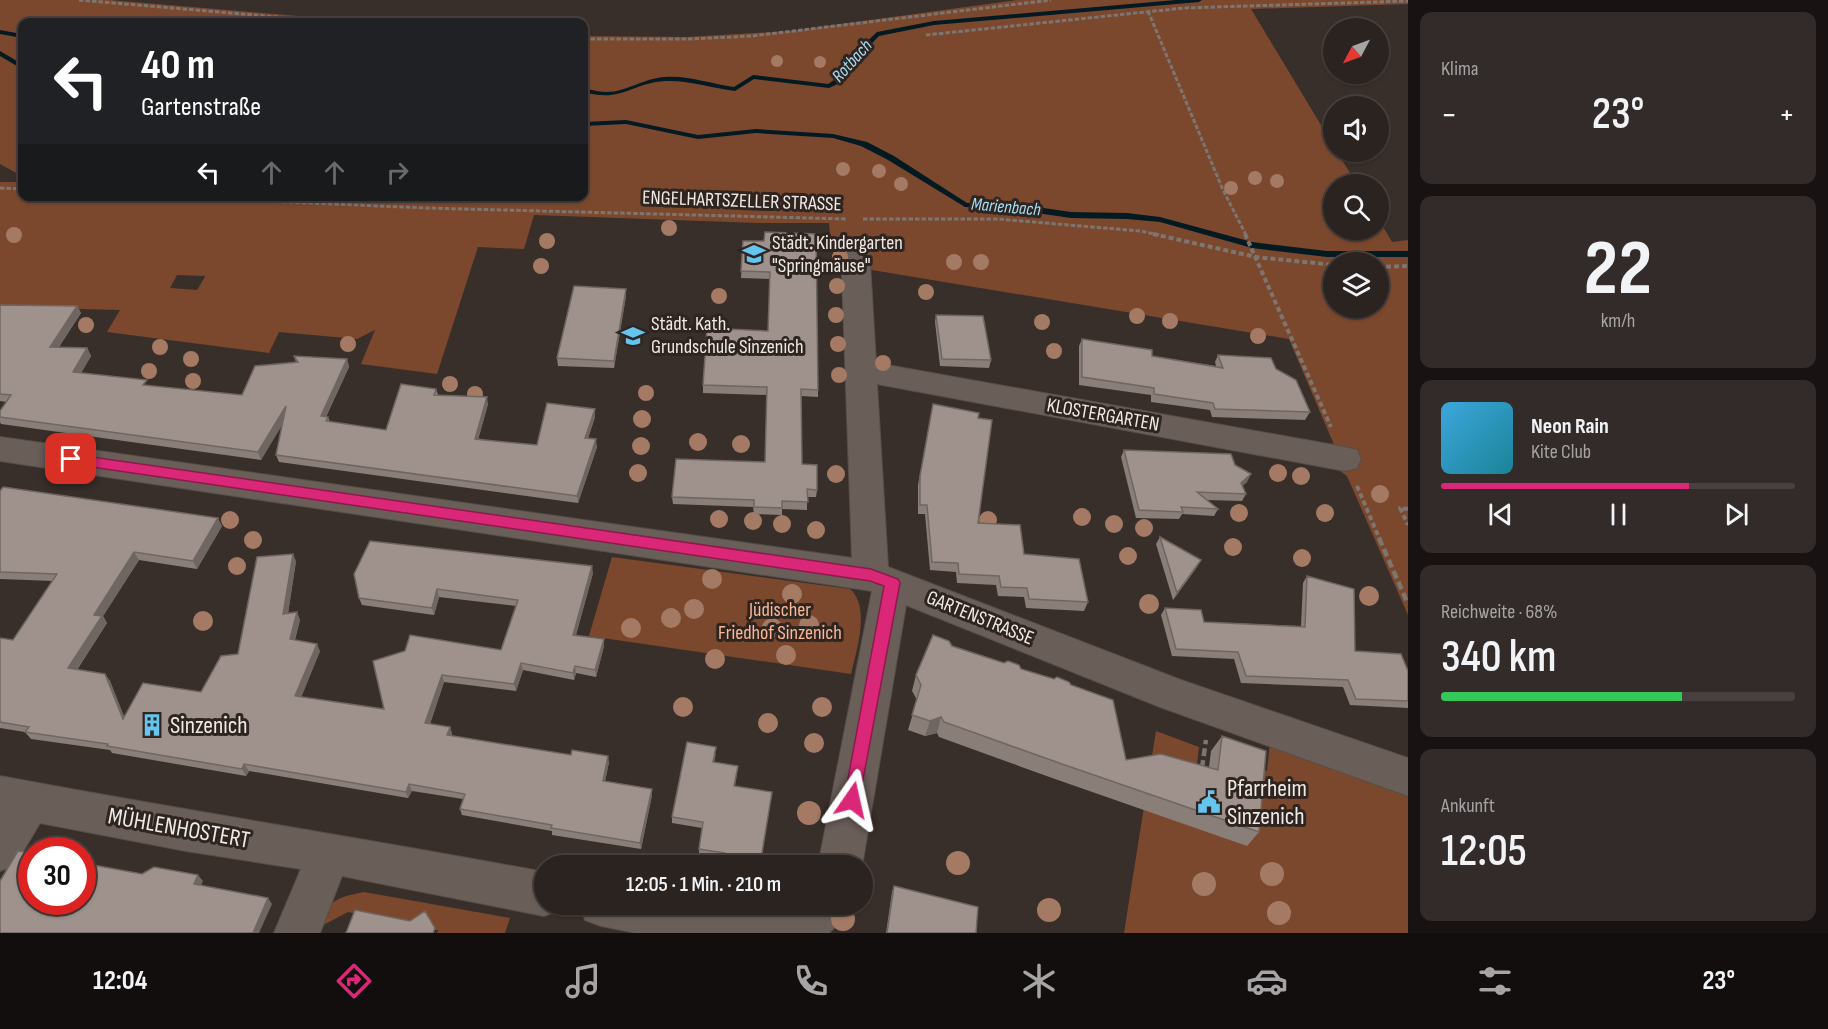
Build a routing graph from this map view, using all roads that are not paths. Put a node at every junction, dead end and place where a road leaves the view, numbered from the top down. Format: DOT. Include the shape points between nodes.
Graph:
graph roads {
  1 [pos="855,245"];
  2 [pos="861,372"];
  3 [pos="0,449"];
  4 [pos="1345,459"];
  5 [pos="882,579"];
  6 [pos="1408,777"];
  7 [pos="15,798"];
  8 [pos="0,849"];
  9 [pos="329,853"];
  10 [pos="842,855"];
  11 [pos="534,892"];
  12 [pos="661,915"];
  13 [pos="816,915"];
  14 [pos="790,931"];
  15 [pos="297,933"];
  1 -- 2 [label="street"];
  2 -- 4 [label="street, KLOSTERGARTEN"];
  2 -- 5 [label="street"];
  3 -- 5 [label="street, GARTENSTRASSE"];
  5 -- 6 [label="street, GARTENSTRASSE" via="1174,694"];
  5 -- 10 [label="street"];
  7 -- 8 [label="street, MÜHLENHOSTERT"];
  7 -- 9 [label="street, MÜHLENHOSTERT" via="186,831"];
  9 -- 11 [label="street, MÜHLENHOSTERT"];
  9 -- 15 [label="street"];
  12 -- 14 [label="street" via="761,933"];
  13 -- 14 [label="street"];
}
